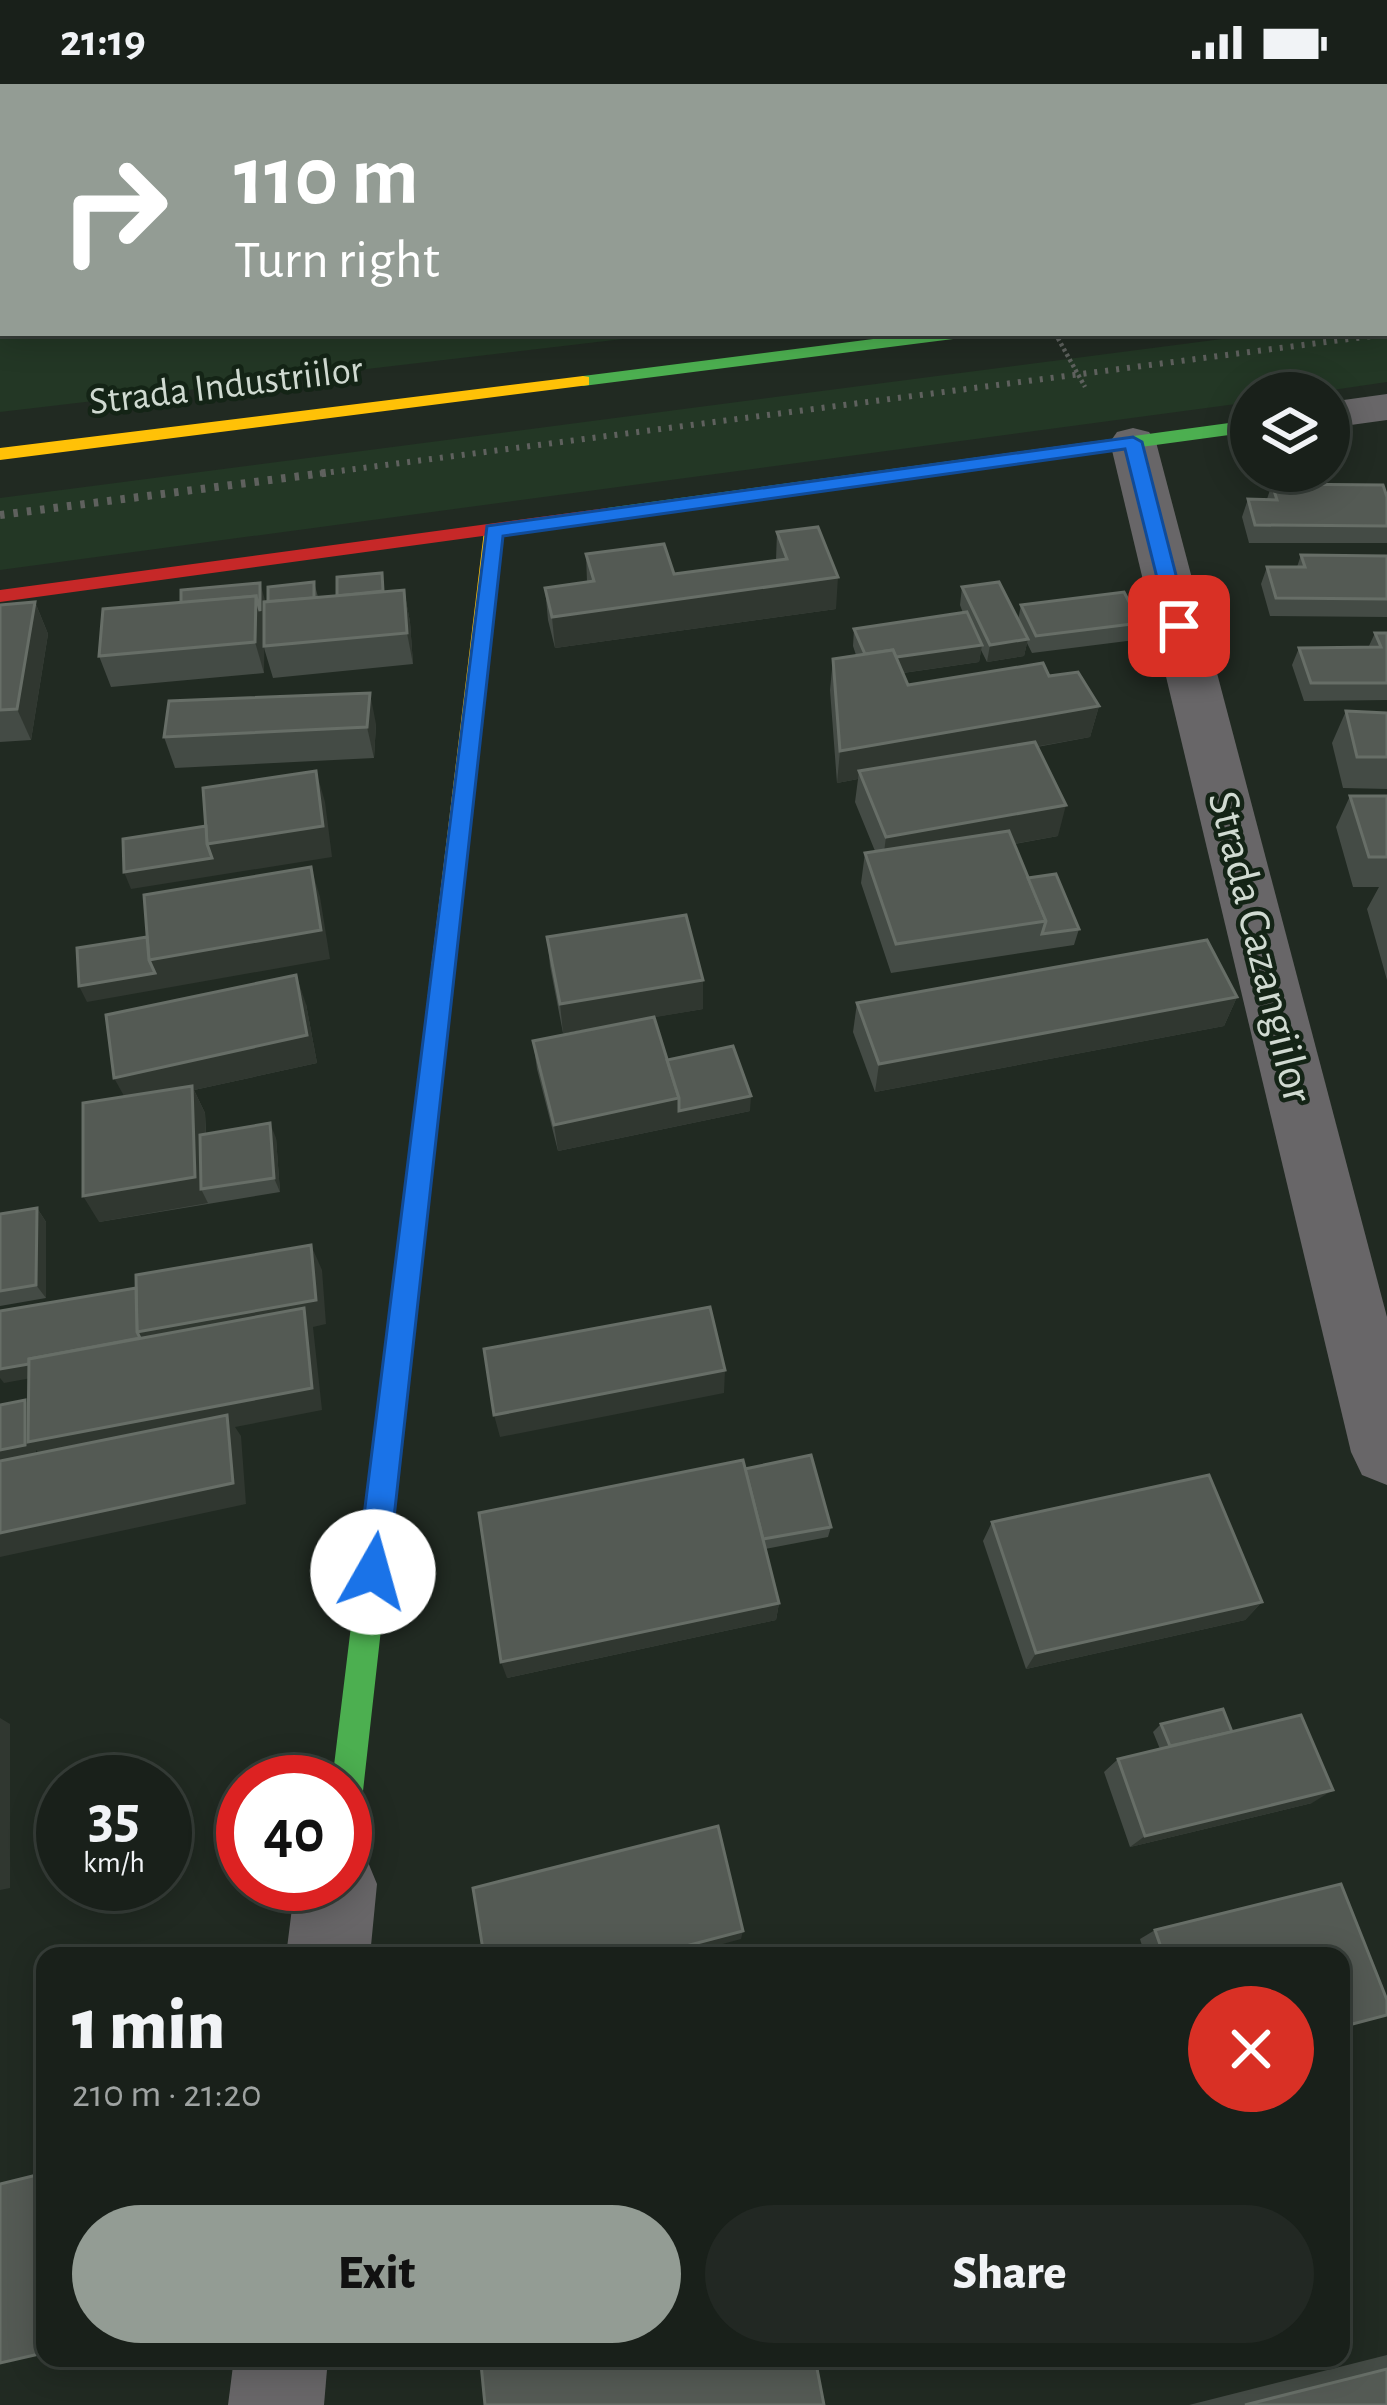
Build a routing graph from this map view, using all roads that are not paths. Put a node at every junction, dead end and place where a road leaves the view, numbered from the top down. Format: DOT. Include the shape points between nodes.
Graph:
graph roads {
  1 [pos="938,336"];
  2 [pos="1387,407"];
  3 [pos="1350,412"];
  4 [pos="1230,429"];
  5 [pos="1133,442"];
  6 [pos="0,454"];
  7 [pos="494,531"];
  8 [pos="0,596"];
  9 [pos="1387,1452"];
  10 [pos="351,1755"];
  11 [pos="333,1911"];
  12 [pos="329,1947"];
  13 [pos="280,2367"];
  14 [pos="276,2405"];
  1 -- 6 [label="street, Strada Industriilor"];
  2 -- 3 [label="street"];
  4 -- 5 [label="street"];
  5 -- 7 [label="street"];
  5 -- 9 [label="street, Strada Cazangiilor"];
  7 -- 8 [label="street"];
  7 -- 10 [label="street"];
  11 -- 12 [label="street"];
  13 -- 14 [label="street"];
}
